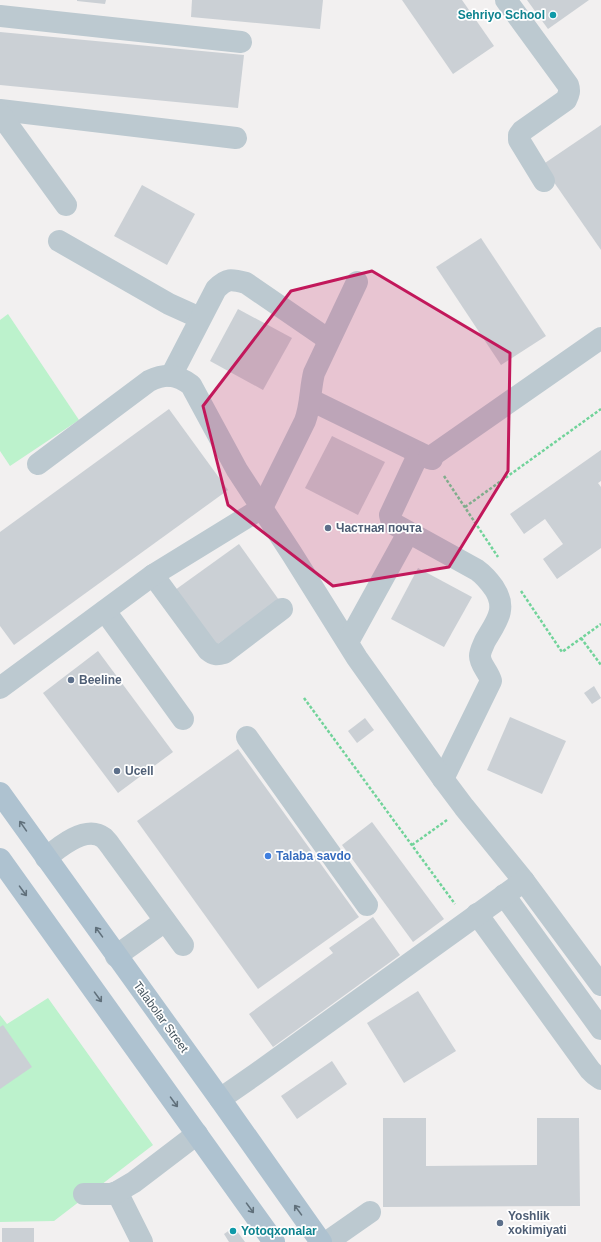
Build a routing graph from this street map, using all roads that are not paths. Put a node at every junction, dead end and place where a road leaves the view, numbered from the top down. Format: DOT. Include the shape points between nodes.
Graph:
graph roads {
  1 [pos="506,0"];
  2 [pos="0,16"];
  3 [pos="241,42"];
  4 [pos="0,110"];
  5 [pos="0,114"];
  6 [pos="236,138"];
  7 [pos="544,181"];
  8 [pos="66,205"];
  9 [pos="59,241"];
  10 [pos="357,282"];
  11 [pos="200,318"];
  12 [pos="329,340"];
  13 [pos="599,343"];
  14 [pos="171,376"];
  15 [pos="311,400"];
  16 [pos="428,458"];
  17 [pos="38,464"];
  18 [pos="262,508"];
  19 [pos="408,533"];
  20 [pos="153,575"];
  21 [pos="282,609"];
  22 [pos="105,611"];
  23 [pos="348,642"];
  24 [pos="3,681"];
  25 [pos="183,718"];
  26 [pos="246,737"];
  27 [pos="443,779"];
  28 [pos="0,793"];
  29 [pos="46,858"];
  30 [pos="0,859"];
  31 [pos="524,881"];
  32 [pos="504,894"];
  33 [pos="367,905"];
  34 [pos="472,918"];
  35 [pos="165,921"];
  36 [pos="183,945"];
  37 [pos="116,956"];
  38 [pos="600,982"];
  39 [pos="601,1029"];
  40 [pos="601,1079"];
  41 [pos="220,1099"];
  42 [pos="197,1134"];
  43 [pos="117,1192"];
  44 [pos="84,1194"];
  45 [pos="370,1212"];
  46 [pos="142,1242"];
  47 [pos="274,1242"];
  48 [pos="321,1242"];
  49 [pos="327,1242"];
  1 -- 7 [label="street" via="568,85 566,100 519,135 519,140"];
  2 -- 3 [label="street"];
  4 -- 6 [label="street"];
  5 -- 8 [label="street"];
  9 -- 11 [label="street" via="169,304"];
  10 -- 12 [label="street"];
  11 -- 12 [label="street" via="216,289 224,281 234,280 246,283"];
  11 -- 14 [label="street"];
  12 -- 15 [label="street" via="314,373"];
  13 -- 16 [label="street"];
  14 -- 17 [label="street" via="160,376 149,381"];
  14 -- 18 [label="street" via="191,385 237,470"];
  15 -- 16 [label="street"];
  15 -- 18 [label="street" via="305,421"];
  16 -- 19 [label="street" via="390,515 392,523"];
  18 -- 20 [label="street"];
  18 -- 23 [label="street"];
  19 -- 23 [label="street"];
  19 -- 27 [label="street" via="484,575 499,596 501,605 500,614 480,656 480,661 491,681"];
  20 -- 21 [label="street" via="212,654 224,653"];
  20 -- 22 [label="street"];
  22 -- 24 [label="street"];
  22 -- 25 [label="street"];
  23 -- 27 [label="street"];
  26 -- 33 [label="street"];
  27 -- 31 [label="street"];
  29 -- 28 [label="main road, Talabolar Street, one-way"];
  29 -- 35 [label="street" via="63,844 81,835 103,837"];
  37 -- 29 [label="main road, Talabolar Street, one-way"];
  30 -- 42 [label="main road, one-way"];
  31 -- 32 [label="street"];
  31 -- 38 [label="street"];
  32 -- 34 [label="street"];
  32 -- 39 [label="street"];
  34 -- 40 [label="street" via="590,1070"];
  34 -- 41 [label="street"];
  35 -- 36 [label="street"];
  35 -- 37 [label="street"];
  37 -- 41 [label="main road, Talabolar Street"];
  48 -- 41 [label="main road, Talabolar Street, one-way"];
  42 -- 43 [label="street"];
  42 -- 47 [label="main road, one-way"];
  43 -- 44 [label="street"];
  43 -- 46 [label="street"];
  45 -- 49 [label="street"];
}
